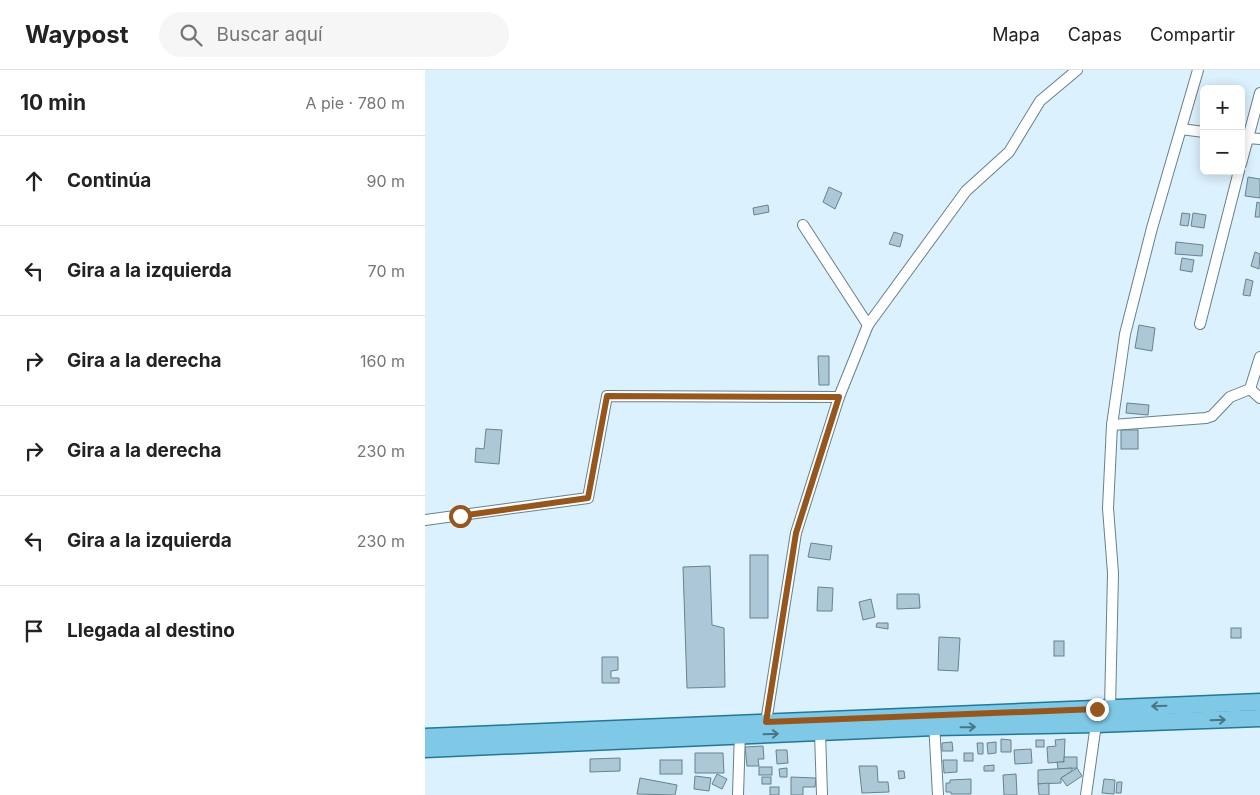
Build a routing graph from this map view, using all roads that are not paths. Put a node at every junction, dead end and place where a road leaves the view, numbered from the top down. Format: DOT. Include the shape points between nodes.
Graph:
graph roads {
  1 [pos="1077,70"];
  2 [pos="1198,70"];
  3 [pos="1260,93"];
  4 [pos="1181,129"];
  5 [pos="1200,131"];
  6 [pos="1245,137"];
  7 [pos="1260,139"];
  8 [pos="1238,175"];
  9 [pos="803,225"];
  10 [pos="1200,324"];
  11 [pos="868,325"];
  12 [pos="1260,358"];
  13 [pos="1250,389"];
  14 [pos="839,397"];
  15 [pos="1260,398"];
  16 [pos="1112,425"];
  17 [pos="425,520"];
  18 [pos="1109,708"];
  19 [pos="1256,710"];
  20 [pos="1193,713"];
  21 [pos="934,721"];
  22 [pos="766,722"];
  23 [pos="1096,724"];
  24 [pos="740,730"];
  25 [pos="820,732"];
  26 [pos="425,737"];
  27 [pos="425,749"];
  28 [pos="738,795"];
  29 [pos="822,795"];
  30 [pos="938,795"];
  31 [pos="1087,795"];
  1 -- 11 [label="street" via="1040,102 1009,152 966,191"];
  2 -- 4 [label="street"];
  3 -- 6 [label="street"];
  4 -- 5 [label="street"];
  4 -- 16 [label="street" via="1125,334"];
  6 -- 7 [label="street"];
  8 -- 10 [label="street"];
  9 -- 11 [label="street"];
  11 -- 14 [label="street"];
  12 -- 13 [label="street"];
  13 -- 15 [label="street"];
  13 -- 16 [label="street" via="1230,397 1206,418"];
  14 -- 17 [label="street" via="607,396 588,498"];
  14 -- 22 [label="street" via="796,533"];
  16 -- 18 [label="street" via="1108,508 1113,573"];
  20 -- 18 [label="main road, one-way"];
  18 -- 21 [label="main road"];
  19 -- 20 [label="main road"];
  20 -- 23 [label="main road"];
  21 -- 22 [label="main road"];
  21 -- 23 [label="main road, one-way"];
  21 -- 25 [label="main road"];
  21 -- 30 [label="street"];
  22 -- 24 [label="main road"];
  23 -- 31 [label="street"];
  24 -- 25 [label="main road, one-way"];
  24 -- 26 [label="main road"];
  24 -- 27 [label="main road"];
  24 -- 28 [label="street"];
  25 -- 29 [label="street"];
}
